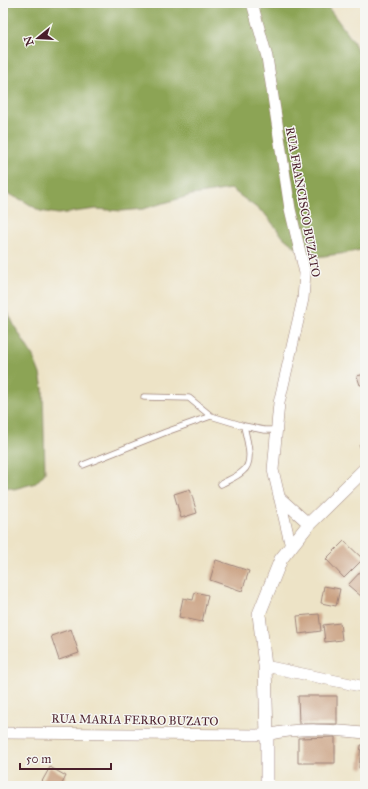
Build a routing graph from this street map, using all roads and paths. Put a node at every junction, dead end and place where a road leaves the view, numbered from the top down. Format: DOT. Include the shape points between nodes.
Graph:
graph roads {
  1 [pos="252,3"];
  2 [pos="144,397"];
  3 [pos="211,416"];
  4 [pos="244,426"];
  5 [pos="277,430"];
  6 [pos="83,465"];
  7 [pos="365,469"];
  8 [pos="221,484"];
  9 [pos="279,497"];
  10 [pos="310,524"];
  11 [pos="291,547"];
  12 [pos="265,666"];
  13 [pos="365,687"];
  14 [pos="3,733"];
  15 [pos="365,733"];
  16 [pos="268,735"];
  17 [pos="267,786"];
  1 -- 5 [label="street, RUA FRANCISCO BUZATO" via="267,56 290,209 305,273 303,299 279,403"];
  2 -- 3 [label="lane" via="189,398"];
  3 -- 4 [label="lane"];
  3 -- 6 [label="lane"];
  4 -- 5 [label="lane"];
  4 -- 8 [label="lane" via="249,454 248,465 244,471"];
  5 -- 9 [label="street, RUA FRANCISCO BUZATO" via="273,470"];
  7 -- 10 [label="street"];
  9 -- 10 [label="street"];
  9 -- 11 [label="street, RUA FRANCISCO BUZATO"];
  10 -- 11 [label="street"];
  11 -- 12 [label="street" via="281,559 259,614"];
  12 -- 13 [label="street"];
  12 -- 16 [label="street"];
  14 -- 16 [label="street, RUA MARIA FERRO BUZATO"];
  15 -- 16 [label="street, RUA MARIA FERRO BUZATO" via="285,730"];
  16 -- 17 [label="street"];
}
